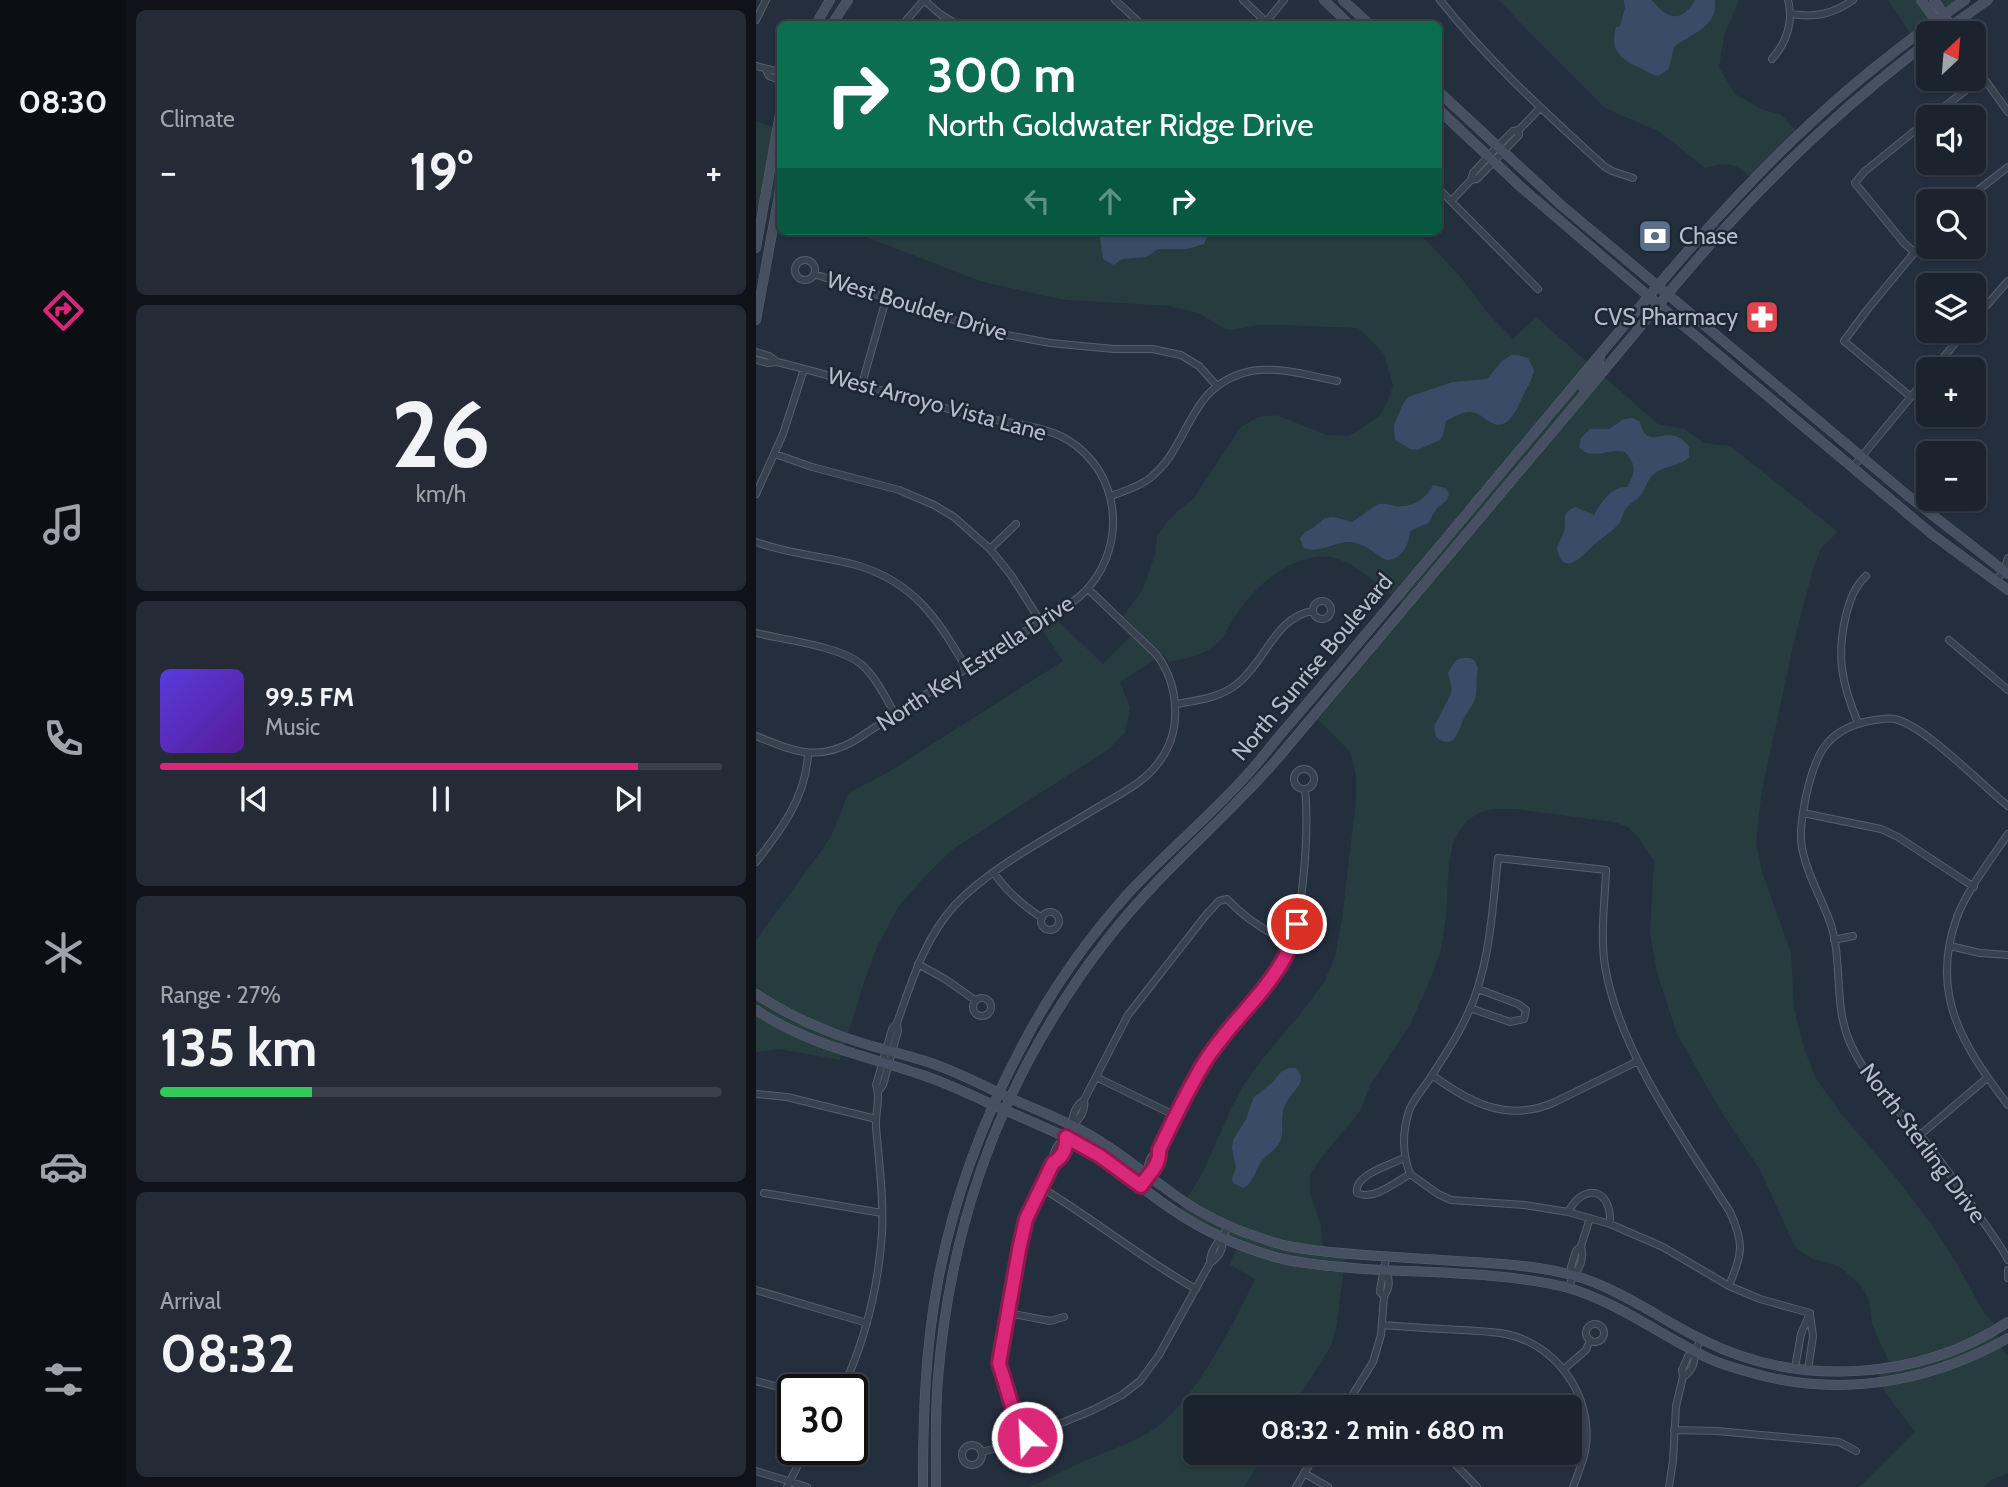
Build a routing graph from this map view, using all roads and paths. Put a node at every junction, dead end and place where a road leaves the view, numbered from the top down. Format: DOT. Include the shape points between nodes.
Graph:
graph roads {
  1 [pos="766,0"];
  2 [pos="830,0"];
  3 [pos="848,0"];
  4 [pos="924,0"];
  5 [pos="1115,0"];
  6 [pos="1242,0"];
  7 [pos="1284,0"];
  8 [pos="1324,0"];
  9 [pos="1343,0"];
  10 [pos="1440,0"];
  11 [pos="1788,0"];
  12 [pos="1853,0"];
  13 [pos="1921,0"];
  14 [pos="1934,0"];
  15 [pos="1965,0"];
  16 [pos="1988,0"];
  17 [pos="1791,14"];
  18 [pos="756,20"];
  19 [pos="818,21"];
  20 [pos="834,21"];
  21 [pos="906,21"];
  22 [pos="951,21"];
  23 [pos="1138,21"];
  24 [pos="1263,21"];
  25 [pos="1267,21"];
  26 [pos="1346,21"];
  27 [pos="1366,21"];
  28 [pos="1940,21"];
  29 [pos="1943,21"];
  30 [pos="1949,21"];
  31 [pos="1955,21"];
  32 [pos="1916,42"];
  33 [pos="1916,52"];
  34 [pos="1772,59"];
  35 [pos="756,66"];
  36 [pos="766,70"];
  37 [pos="777,71"];
  38 [pos="777,79"];
  39 [pos="1986,81"];
  40 [pos="1965,91"];
  41 [pos="1442,95"];
  42 [pos="1947,105"];
  43 [pos="1540,108"];
  44 [pos="2008,112"];
  45 [pos="1442,113"];
  46 [pos="1916,129"];
  47 [pos="777,131"];
  48 [pos="1500,149"];
  49 [pos="1491,159"];
  50 [pos="2008,167"];
  51 [pos="1633,178"];
  52 [pos="1744,189"];
  53 [pos="1980,189"];
  54 [pos="1442,191"];
  55 [pos="1752,199"];
  56 [pos="1452,200"];
  57 [pos="777,206"];
  58 [pos="756,248"];
  59 [pos="1916,250"];
  60 [pos="1914,252"];
  61 [pos="814,274"];
  62 [pos="2008,281"];
  63 [pos="1657,286"];
  64 [pos="1538,289"];
  65 [pos="1668,295"];
  66 [pos="887,296"];
  67 [pos="1649,296"];
  68 [pos="1659,305"];
  69 [pos="1986,306"];
  70 [pos="756,320"];
  71 [pos="1955,343"];
  72 [pos="756,352"];
  73 [pos="1944,357"];
  74 [pos="756,359"];
  75 [pos="777,362"];
  76 [pos="804,369"];
  77 [pos="1596,371"];
  78 [pos="1337,381"];
  79 [pos="862,384"];
  80 [pos="1217,386"];
  81 [pos="1579,391"];
  82 [pos="1916,391"];
  83 [pos="1911,397"];
  84 [pos="775,454"];
  85 [pos="1861,457"];
  86 [pos="1853,467"];
  87 [pos="756,494"];
  88 [pos="1111,496"];
  89 [pos="1016,524"];
  90 [pos="756,542"];
  91 [pos="990,549"];
  92 [pos="2008,558"];
  93 [pos="2007,571"];
  94 [pos="1866,576"];
  95 [pos="1996,580"];
  96 [pos="1088,589"];
  97 [pos="2008,590"];
  98 [pos="1313,611"];
  99 [pos="1041,622"];
  100 [pos="756,632"];
  101 [pos="1948,640"];
  102 [pos="967,669"];
  103 [pos="2008,690"];
  104 [pos="1176,704"];
  105 [pos="895,714"];
  106 [pos="1858,723"];
  107 [pos="756,736"];
  108 [pos="808,754"];
  109 [pos="1305,789"];
  110 [pos="2008,806"];
  111 [pos="1802,813"];
  112 [pos="2008,834"];
  113 [pos="756,862"];
  114 [pos="994,873"];
  115 [pos="1974,887"];
  116 [pos="1042,918"];
  117 [pos="1853,936"];
  118 [pos="1834,940"];
  119 [pos="1292,942"];
  120 [pos="1950,946"];
  121 [pos="2008,955"];
  122 [pos="918,964"];
  123 [pos="1478,989"];
  124 [pos="756,994"];
  125 [pos="975,1000"];
  126 [pos="1471,1008"];
  127 [pos="756,1010"];
  128 [pos="888,1050"];
  129 [pos="1638,1061"];
  130 [pos="885,1063"];
  131 [pos="1432,1075"];
  132 [pos="1096,1077"];
  133 [pos="1987,1078"];
  134 [pos="756,1094"];
  135 [pos="1004,1095"];
  136 [pos="2008,1105"];
  137 [pos="999,1107"];
  138 [pos="1176,1116"];
  139 [pos="876,1119"];
  140 [pos="1072,1126"];
  141 [pos="1920,1135"];
  142 [pos="1066,1137"];
  143 [pos="1404,1158"];
  144 [pos="1148,1174"];
  145 [pos="1410,1174"];
  146 [pos="1141,1186"];
  147 [pos="1042,1188"];
  148 [pos="764,1193"];
  149 [pos="1568,1212"];
  150 [pos="882,1213"];
  151 [pos="1590,1218"];
  152 [pos="1610,1224"];
  153 [pos="1228,1226"];
  154 [pos="1222,1238"];
  155 [pos="1387,1256"];
  156 [pos="2008,1260"];
  157 [pos="1385,1270"];
  158 [pos="2008,1270"];
  159 [pos="1573,1275"];
  160 [pos="2008,1278"];
  161 [pos="1729,1286"];
  162 [pos="1569,1288"];
  163 [pos="1196,1289"];
  164 [pos="756,1290"];
  165 [pos="1008,1313"];
  166 [pos="1810,1313"];
  167 [pos="1064,1317"];
  168 [pos="867,1323"];
  169 [pos="2004,1324"];
  170 [pos="1382,1325"];
  171 [pos="1701,1339"];
  172 [pos="1590,1340"];
  173 [pos="2008,1340"];
  174 [pos="1695,1351"];
  175 [pos="1796,1368"];
  176 [pos="1564,1369"];
  177 [pos="1808,1370"];
  178 [pos="849,1374"];
  179 [pos="756,1381"];
  180 [pos="777,1387"];
  181 [pos="1352,1395"];
  182 [pos="1674,1430"];
  183 [pos="1027,1437"];
  184 [pos="1856,1451"];
  185 [pos="982,1452"];
  186 [pos="798,1465"];
  187 [pos="1309,1465"];
  188 [pos="1456,1465"];
  189 [pos="756,1472"];
  190 [pos="1304,1473"];
  191 [pos="788,1484"];
  192 [pos="807,1487"];
  193 [pos="923,1487"];
  194 [pos="936,1487"];
  195 [pos="1296,1487"];
  196 [pos="1328,1487"];
  197 [pos="1477,1487"];
  198 [pos="1573,1487"];
  199 [pos="1669,1487"];
  1 -- 18 [label="street"];
  2 -- 19 [label="street"];
  3 -- 20 [label="street"];
  4 -- 21 [label="street"];
  4 -- 22 [label="street"];
  5 -- 23 [label="street"];
  6 -- 24 [label="street"];
  7 -- 25 [label="street"];
  8 -- 26 [label="street"];
  9 -- 27 [label="street"];
  10 -- 43 [label="street"];
  11 -- 17 [label="street"];
  12 -- 17 [label="street" via="1821,16"];
  13 -- 28 [label="street"];
  14 -- 29 [label="street"];
  15 -- 30 [label="street, North Sunrise Boulevard"];
  16 -- 31 [label="street, North Sunrise Boulevard"];
  17 -- 34 [label="street" via="1787,36"];
  32 -- 52 [label="street, North Sunrise Boulevard" via="1889,56 1830,106"];
  33 -- 55 [label="street, North Sunrise Boulevard" via="1838,117"];
  35 -- 36 [label="street"];
  36 -- 37 [label="street"];
  36 -- 38 [label="street"];
  39 -- 44 [label="street"];
  40 -- 42 [label="street"];
  41 -- 48 [label="street"];
  43 -- 48 [label="street" via="1519,135"];
  43 -- 51 [label="street" via="1605,167"];
  45 -- 49 [label="street"];
  46 -- 60 [label="street" via="1855,183"];
  47 -- 58 [label="street"];
  48 -- 49 [label="street"];
  48 -- 63 [label="street"];
  49 -- 56 [label="street" via="1477,179"];
  49 -- 67 [label="street"];
  50 -- 53 [label="street"];
  52 -- 55 [label="street"];
  52 -- 63 [label="street, North Sunrise Boulevard"];
  54 -- 56 [label="street"];
  55 -- 65 [label="street, North Sunrise Boulevard"];
  56 -- 64 [label="street"];
  57 -- 70 [label="street"];
  59 -- 60 [label="street"];
  60 -- 83 [label="street" via="1844,341"];
  61 -- 66 [label="street, West Boulder Drive"];
  62 -- 69 [label="street"];
  63 -- 65 [label="street"];
  63 -- 67 [label="street, North Sunrise Boulevard"];
  65 -- 68 [label="street, North Sunrise Boulevard"];
  65 -- 85 [label="street"];
  66 -- 79 [label="street"];
  66 -- 80 [label="street, West Boulder Drive" via="1017,337 1181,355"];
  67 -- 68 [label="street"];
  67 -- 77 [label="street, North Sunrise Boulevard" via="1600,355"];
  68 -- 77 [label="street, North Sunrise Boulevard"];
  68 -- 86 [label="street"];
  71 -- 73 [label="street"];
  72 -- 75 [label="street, West Arroyo Vista Lane"];
  74 -- 75 [label="street, West Arroyo Vista Lane"];
  75 -- 76 [label="street, West Arroyo Vista Lane"];
  76 -- 79 [label="street, West Arroyo Vista Lane"];
  76 -- 84 [label="street"];
  77 -- 81 [label="street, North Sunrise Boulevard"];
  78 -- 80 [label="street" via="1276,370 1252,371"];
  79 -- 88 [label="street, West Arroyo Vista Lane" via="1053,433 1090,459"];
  80 -- 88 [label="street" via="1195,410 1157,472"];
  81 -- 135 [label="street, North Sunrise Boulevard" via="1577,403 1254,787 1157,881 1111,934"];
  81 -- 135 [label="street, North Sunrise Boulevard" via="1244,777 1109,916 1026,1037"];
  82 -- 83 [label="street"];
  83 -- 85 [label="street"];
  84 -- 87 [label="street"];
  84 -- 91 [label="street" via="915,496 954,517"];
  85 -- 86 [label="street"];
  85 -- 93 [label="street"];
  86 -- 95 [label="street" via="1933,535"];
  88 -- 96 [label="street, North Key Estrella Drive" via="1113,539 1104,566"];
  89 -- 91 [label="street"];
  90 -- 102 [label="street" via="857,566 904,588 928,608"];
  91 -- 99 [label="street"];
  92 -- 93 [label="street"];
  93 -- 95 [label="street"];
  94 -- 106 [label="street" via="1853,592 1840,656 1847,696"];
  95 -- 97 [label="street"];
  96 -- 99 [label="street, North Key Estrella Drive"];
  96 -- 104 [label="street" via="1156,654 1171,680"];
  98 -- 104 [label="street" via="1290,620 1236,686 1211,698"];
  99 -- 102 [label="street, North Key Estrella Drive"];
  100 -- 105 [label="street" via="853,659 874,680"];
  101 -- 103 [label="street"];
  102 -- 105 [label="street, North Key Estrella Drive"];
  104 -- 114 [label="street" via="1168,750 1158,765 1138,783"];
  105 -- 108 [label="street, North Key Estrella Drive" via="845,746"];
  106 -- 110 [label="street" via="1895,719 1917,730"];
  106 -- 111 [label="street, North Sterling Drive" via="1844,729 1821,751"];
  107 -- 108 [label="street"];
  108 -- 113 [label="street" via="798,799"];
  109 -- 119 [label="street" via="1307,822"];
  111 -- 115 [label="street" via="1881,829"];
  111 -- 118 [label="street, North Sterling Drive" via="1805,860"];
  112 -- 115 [label="street"];
  114 -- 116 [label="street" via="1022,905"];
  114 -- 122 [label="street" via="939,924"];
  115 -- 120 [label="street" via="1957,916"];
  117 -- 118 [label="street"];
  118 -- 141 [label="street, North Sterling Drive" via="1839,1008 1851,1045 1875,1086"];
  119 -- 132 [label="street" via="1269,933 1227,900 1219,901 1128,1014"];
  119 -- 138 [label="street" via="1269,981 1204,1063"];
  120 -- 121 [label="street"];
  120 -- 133 [label="street" via="1946,972 1955,1021"];
  122 -- 125 [label="street"];
  122 -- 128 [label="street"];
  123 -- 126 [label="street"];
  123 -- 126 [label="street" via="1518,1004 1525,1010 1524,1019 1510,1022"];
  123 -- 129 [label="street" via="1498,858 1606,870 1604,965 1627,1041"];
  124 -- 128 [label="street" via="830,1032"];
  126 -- 131 [label="street"];
  127 -- 130 [label="street" via="825,1046"];
  128 -- 130 [label="street"];
  128 -- 135 [label="street" via="932,1063"];
  129 -- 131 [label="street" via="1529,1111 1476,1102"];
  129 -- 161 [label="street" via="1737,1227 1741,1250"];
  130 -- 137 [label="street"];
  130 -- 139 [label="street" via="876,1085"];
  131 -- 143 [label="street" via="1410,1109 1403,1135"];
  132 -- 138 [label="street"];
  132 -- 140 [label="street" via="1078,1104"];
  133 -- 136 [label="street"];
  133 -- 141 [label="street"];
  134 -- 139 [label="street"];
  135 -- 137 [label="street, North Sunrise Boulevard"];
  135 -- 140 [label="street"];
  137 -- 142 [label="street"];
  137 -- 193 [label="street, North Sunrise Boulevard" via="974,1152 938,1282 925,1379"];
  137 -- 194 [label="street, North Sunrise Boulevard" via="950,1283 938,1379"];
  138 -- 144 [label="street" via="1159,1150 1153,1153"];
  139 -- 150 [label="street"];
  140 -- 144 [label="street"];
  141 -- 156 [label="street, North Sterling Drive"];
  142 -- 146 [label="street"];
  142 -- 147 [label="street" via="1060,1159 1053,1163"];
  143 -- 145 [label="street"];
  143 -- 145 [label="street" via="1360,1179 1357,1193 1372,1194"];
  144 -- 146 [label="street"];
  144 -- 153 [label="street"];
  145 -- 149 [label="street" via="1451,1199"];
  146 -- 154 [label="street"];
  147 -- 163 [label="street"];
  147 -- 165 [label="street" via="1026,1219"];
  148 -- 150 [label="street"];
  149 -- 151 [label="street"];
  149 -- 152 [label="street" via="1580,1196 1598,1194 1611,1210"];
  150 -- 168 [label="street" via="878,1270"];
  151 -- 152 [label="street"];
  151 -- 159 [label="street" via="1578,1271"];
  152 -- 161 [label="street" via="1663,1247"];
  153 -- 154 [label="street"];
  153 -- 155 [label="street" via="1301,1249"];
  154 -- 157 [label="street" via="1298,1262"];
  154 -- 163 [label="street" via="1217,1258"];
  155 -- 157 [label="street"];
  155 -- 159 [label="street" via="1518,1265"];
  157 -- 162 [label="street" via="1525,1279"];
  157 -- 170 [label="street" via="1389,1277"];
  158 -- 160 [label="street"];
  159 -- 162 [label="street"];
  159 -- 171 [label="street"];
  161 -- 166 [label="street"];
  162 -- 174 [label="street" via="1623,1311"];
  163 -- 183 [label="street" via="1140,1381 1093,1410"];
  164 -- 168 [label="street"];
  165 -- 167 [label="street" via="1050,1321"];
  165 -- 183 [label="street" via="999,1363 1014,1413"];
  166 -- 175 [label="street" via="1801,1334"];
  166 -- 177 [label="street" via="1813,1336"];
  168 -- 178 [label="street"];
  169 -- 173 [label="street"];
  169 -- 177 [label="street" via="1956,1349 1917,1362 1873,1370"];
  170 -- 176 [label="street" via="1506,1334 1544,1350"];
  170 -- 181 [label="street" via="1373,1362"];
  171 -- 174 [label="street"];
  171 -- 175 [label="street" via="1745,1357"];
  172 -- 176 [label="street" via="1586,1350"];
  173 -- 174 [label="street" via="1916,1376 1854,1385 1784,1380 1742,1371"];
  174 -- 182 [label="street" via="1676,1406"];
  175 -- 177 [label="street"];
  176 -- 198 [label="street" via="1581,1400 1586,1425 1586,1447"];
  179 -- 180 [label="street"];
  182 -- 184 [label="street" via="1839,1442"];
  182 -- 199 [label="street"];
  183 -- 185 [label="street"];
  186 -- 191 [label="street"];
  187 -- 190 [label="street"];
  188 -- 197 [label="street"];
  189 -- 191 [label="street"];
  190 -- 195 [label="street"];
  190 -- 196 [label="street"];
  191 -- 192 [label="street"];
}
